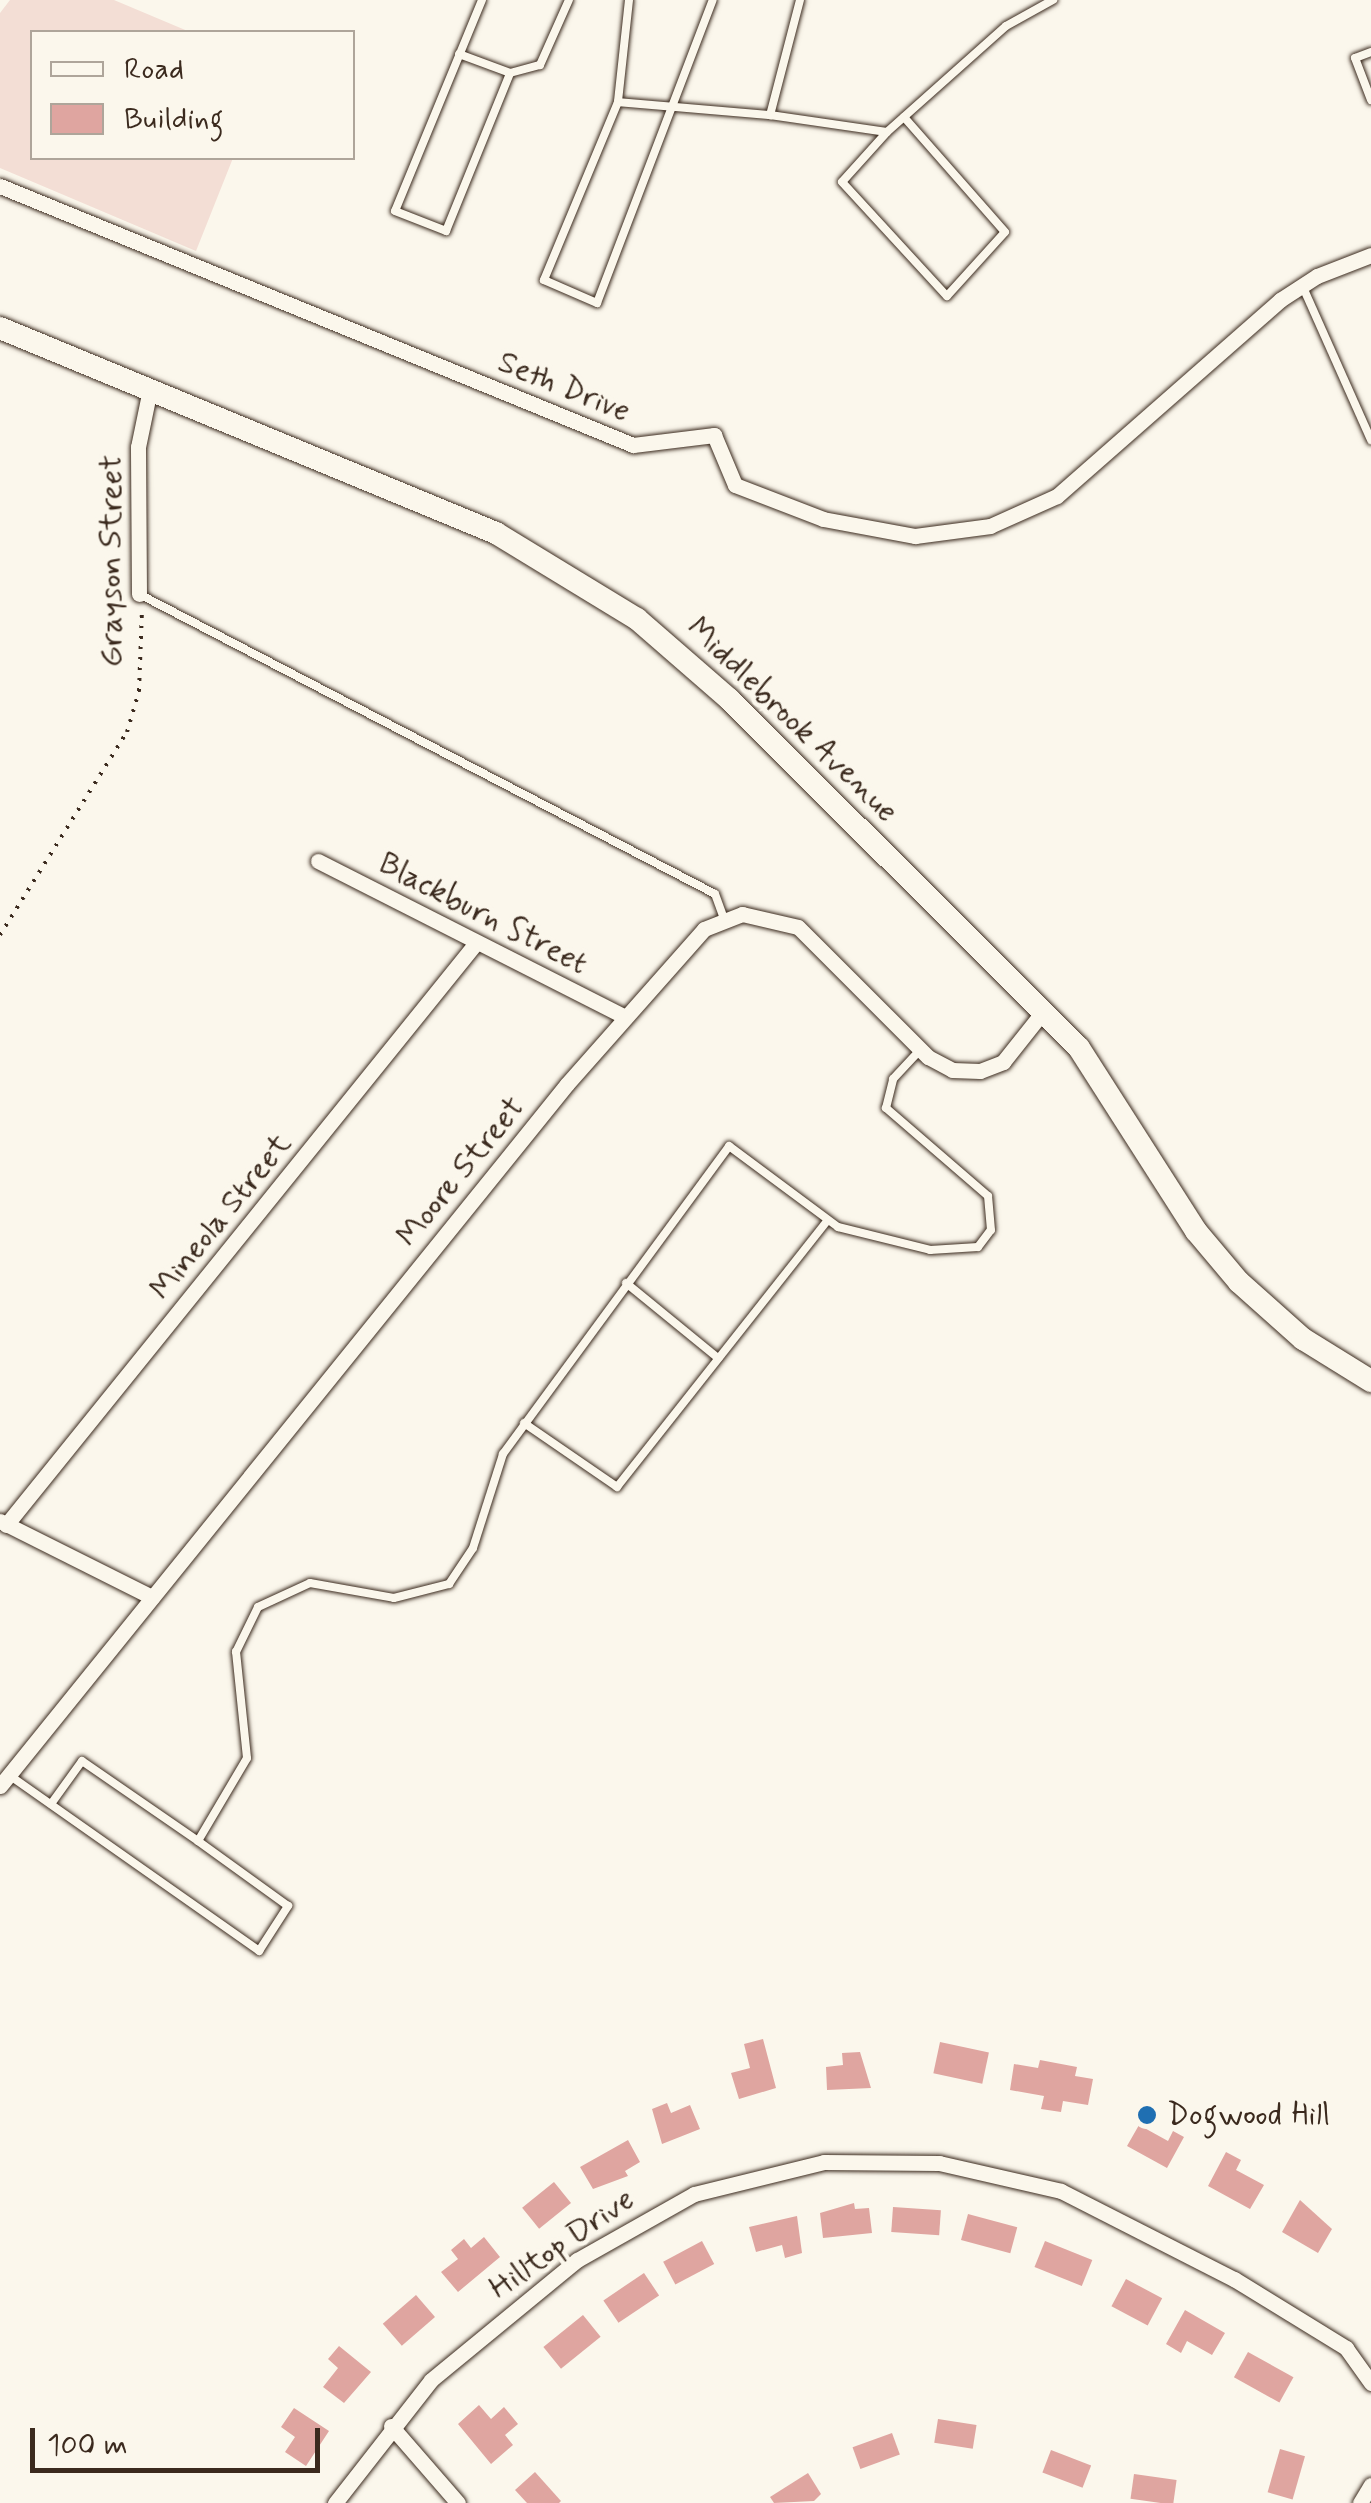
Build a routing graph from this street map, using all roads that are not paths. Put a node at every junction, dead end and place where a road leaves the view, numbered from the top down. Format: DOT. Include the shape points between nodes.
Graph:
graph roads {
  1 [pos="482,0"];
  2 [pos="569,0"];
  3 [pos="629,0"];
  4 [pos="713,0"];
  5 [pos="800,0"];
  6 [pos="1053,0"];
  7 [pos="1371,52"];
  8 [pos="460,54"];
  9 [pos="510,73"];
  10 [pos="1371,100"];
  11 [pos="618,102"];
  12 [pos="670,112"];
  13 [pos="770,116"];
  14 [pos="904,117"];
  15 [pos="887,132"];
  16 [pos="0,186"];
  17 [pos="1371,255"];
  18 [pos="1302,285"];
  19 [pos="0,328"];
  20 [pos="150,390"];
  21 [pos="1371,440"];
  22 [pos="140,594"];
  23 [pos="318,861"];
  24 [pos="724,919"];
  25 [pos="476,943"];
  26 [pos="1042,1013"];
  27 [pos="624,1016"];
  28 [pos="920,1050"];
  29 [pos="826,1222"];
  30 [pos="626,1284"];
  31 [pos="718,1358"];
  32 [pos="1371,1381"];
  33 [pos="524,1423"];
  34 [pos="3,1523"];
  35 [pos="152,1597"];
  36 [pos="4,1781"];
  37 [pos="51,1804"];
  38 [pos="198,1841"];
  39 [pos="1371,2383"];
  40 [pos="391,2426"];
  41 [pos="1371,2485"];
  42 [pos="335,2503"];
  43 [pos="458,2503"];
  44 [pos="1360,2503"];
  1 -- 8 [label="lane"];
  2 -- 9 [label="lane" via="540,65"];
  3 -- 11 [label="lane"];
  4 -- 12 [label="lane"];
  5 -- 13 [label="lane"];
  6 -- 14 [label="lane" via="1006,26"];
  7 -- 10 [label="lane" via="1355,58"];
  8 -- 9 [label="lane"];
  8 -- 9 [label="lane" via="395,210 446,232"];
  11 -- 12 [label="lane"];
  11 -- 12 [label="lane" via="544,280 597,303"];
  12 -- 13 [label="lane"];
  13 -- 15 [label="lane"];
  14 -- 15 [label="lane"];
  14 -- 15 [label="lane" via="1005,232 947,296 842,182"];
  16 -- 18 [label="street, Seth Drive" via="633,445 714,434 736,485 823,519 897,535 990,526 1057,496"];
  17 -- 18 [label="street, Seth Drive"];
  18 -- 21 [label="lane"];
  19 -- 20 [label="main road, Middlebrook Avenue"];
  20 -- 22 [label="street, Grayson Street" via="138,448"];
  20 -- 26 [label="main road, Middlebrook Avenue" via="458,516 605,596 729,700"];
  22 -- 24 [label="lane" via="715,894"];
  23 -- 25 [label="street, Blackburn Street"];
  24 -- 27 [label="street, Moore Street" via="698,934"];
  24 -- 28 [label="street" via="755,914 798,927"];
  25 -- 27 [label="street, Blackburn Street"];
  25 -- 34 [label="street, Mineola Street"];
  26 -- 28 [label="street" via="1011,1056 984,1070 946,1068"];
  26 -- 32 [label="main road, Middlebrook Avenue" via="1099,1073 1220,1261 1288,1327"];
  27 -- 35 [label="street, Moore Street"];
  28 -- 29 [label="lane" via="893,1079 886,1108 981,1186 991,1207 991,1230 978,1248 950,1252"];
  29 -- 30 [label="lane" via="729,1146"];
  29 -- 31 [label="lane"];
  30 -- 31 [label="lane"];
  30 -- 33 [label="lane"];
  31 -- 33 [label="lane" via="617,1487"];
  33 -- 38 [label="lane" via="489,1484 473,1548 449,1584 394,1598 310,1583 258,1607 236,1652 246,1758"];
  34 -- 35 [label="street"];
  35 -- 36 [label="street, Moore Street"];
  36 -- 37 [label="lane"];
  37 -- 38 [label="lane" via="82,1762"];
  37 -- 38 [label="lane" via="259,1951 288,1906"];
  39 -- 40 [label="street, Hilltop Drive" via="1349,2351 1298,2318 1072,2196 970,2167 862,2160 739,2179 633,2223 508,2313 431,2380"];
  40 -- 42 [label="street, Hilltop Drive"];
  40 -- 43 [label="street"];
  41 -- 44 [label="street"];
}
